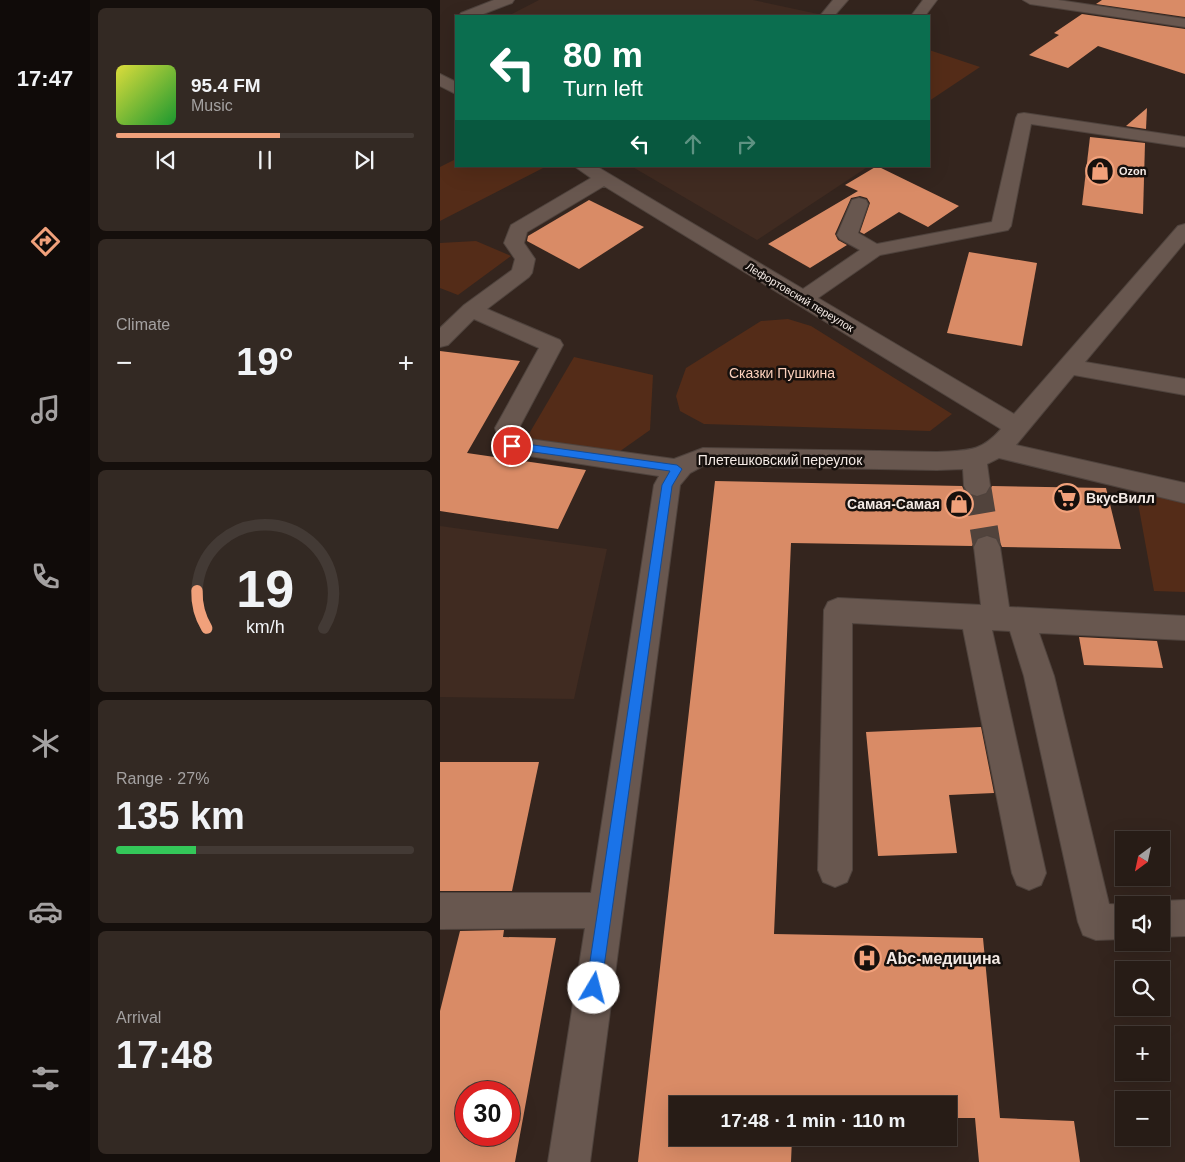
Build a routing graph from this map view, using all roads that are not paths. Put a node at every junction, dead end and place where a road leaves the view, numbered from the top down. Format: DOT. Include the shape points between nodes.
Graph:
graph roads {
  1 [pos="507,0"];
  2 [pos="841,0"];
  3 [pos="930,0"];
  4 [pos="1030,0"];
  5 [pos="1104,5"];
  6 [pos="469,15"];
  7 [pos="828,15"];
  8 [pos="919,15"];
  9 [pos="1185,23"];
  10 [pos="1161,32"];
  11 [pos="1177,36"];
  12 [pos="440,79"];
  13 [pos="455,88"];
  14 [pos="1185,142"];
  15 [pos="601,172"];
  16 [pos="859,204"];
  17 [pos="1185,230"];
  18 [pos="874,250"];
  19 [pos="803,298"];
  20 [pos="471,310"];
  21 [pos="440,340"];
  22 [pos="1067,366"];
  23 [pos="1185,387"];
  24 [pos="1017,426"];
  25 [pos="983,465"];
  26 [pos="677,469"];
  27 [pos="1185,493"];
  28 [pos="987,547"];
  29 [pos="997,618"];
  30 [pos="1185,628"];
  31 [pos="835,870"];
  32 [pos="1029,873"];
  33 [pos="605,910"];
  34 [pos="440,911"];
  35 [pos="1185,918"];
  36 [pos="1170,919"];
  37 [pos="1115,921"];
  38 [pos="569,1162"];
  1 -- 6 [label="street"];
  2 -- 7 [label="street"];
  3 -- 8 [label="street"];
  4 -- 5 [label="street"];
  5 -- 9 [label="street"];
  10 -- 11 [label="street"];
  12 -- 13 [label="street"];
  14 -- 18 [label="street" via="1024,118 1001,226"];
  15 -- 19 [label="street, Лефортовский переулок"];
  15 -- 20 [label="street" via="518,229 514,243 525,259 522,273"];
  16 -- 18 [label="street" via="847,235"];
  17 -- 22 [label="street"];
  18 -- 19 [label="street"];
  19 -- 24 [label="street, Лефортовский переулок"];
  20 -- 21 [label="street"];
  20 -- 26 [label="street" via="552,345 507,428 512,446"];
  22 -- 23 [label="street"];
  22 -- 24 [label="street"];
  24 -- 25 [label="street"];
  25 -- 26 [label="street, Плетешковский переулок" via="937,461 703,457 690,460"];
  25 -- 27 [label="street, Плетешковский переулок" via="1051,463"];
  26 -- 33 [label="street, Плетешковский переулок" via="667,485"];
  28 -- 29 [label="street"];
  29 -- 30 [label="street"];
  29 -- 31 [label="street" via="838,610"];
  29 -- 32 [label="street"];
  29 -- 37 [label="street" via="1039,676 1096,922"];
  33 -- 34 [label="street"];
  33 -- 38 [label="street, Плетешковский переулок"];
  35 -- 36 [label="street"];
}
